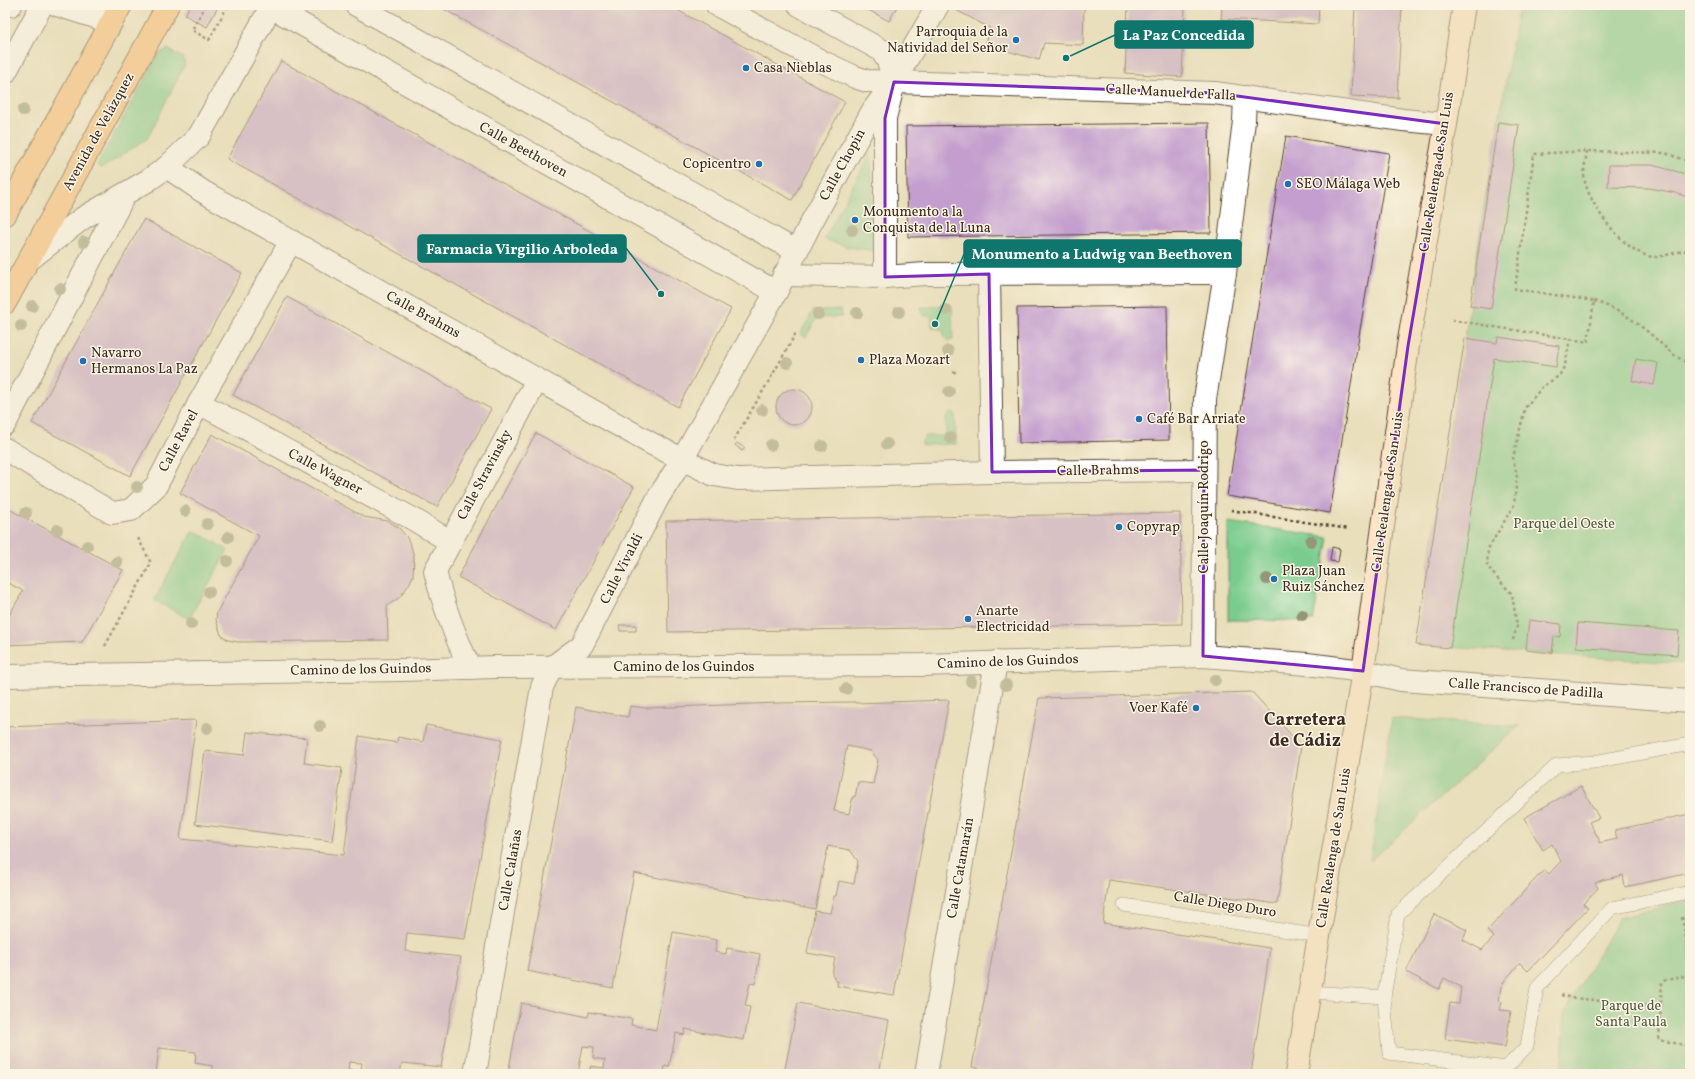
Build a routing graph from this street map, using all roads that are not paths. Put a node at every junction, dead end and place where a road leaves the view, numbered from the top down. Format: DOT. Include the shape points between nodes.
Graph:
graph roads {
  1 [pos="5,5"];
  2 [pos="11,5"];
  3 [pos="42,5"];
  4 [pos="58,5"];
  5 [pos="168,5"];
  6 [pos="356,5"];
  7 [pos="717,5"];
  8 [pos="799,5"];
  9 [pos="938,5"];
  10 [pos="1464,5"];
  11 [pos="271,6"];
  12 [pos="116,14"];
  13 [pos="5,73"];
  14 [pos="894,82"];
  15 [pos="1245,97"];
  16 [pos="1446,124"];
  17 [pos="167,167"];
  18 [pos="124,196"];
  19 [pos="5,215"];
  20 [pos="291,241"];
  21 [pos="796,251"];
  22 [pos="30,259"];
  23 [pos="1225,273"];
  24 [pos="988,274"];
  25 [pos="885,277"];
  26 [pos="780,284"];
  27 [pos="5,303"];
  28 [pos="537,380"];
  29 [pos="199,403"];
  30 [pos="5,424"];
  31 [pos="5,449"];
  32 [pos="682,460"];
  33 [pos="1204,470"];
  34 [pos="992,472"];
  35 [pos="451,542"];
  36 [pos="1203,656"];
  37 [pos="996,662"];
  38 [pos="470,668"];
  39 [pos="551,668"];
  40 [pos="1363,671"];
  41 [pos="5,676"];
  42 [pos="1690,702"];
  43 [pos="1690,744"];
  44 [pos="1684,893"];
  45 [pos="1124,905"];
  46 [pos="1320,936"];
  47 [pos="1311,992"];
  48 [pos="1384,997"];
  49 [pos="475,1074"];
  50 [pos="926,1074"];
  51 [pos="1298,1074"];
  1 -- 2 [label="street"];
  3 -- 13 [label="street"];
  4 -- 12 [label="street"];
  5 -- 22 [label="main road, Avenida de Velázquez"];
  6 -- 21 [label="street"];
  7 -- 14 [label="street, Calle Manuel de Falla" via="855,77 867,81"];
  8 -- 14 [label="street" via="881,50 888,61"];
  9 -- 14 [label="street, Calle Chopin"];
  10 -- 16 [label="street, Calle Realenga de San Luis"];
  11 -- 17 [label="street, Avenida de Velázquez" via="199,136"];
  11 -- 26 [label="street, Calle Beethoven"];
  12 -- 19 [label="main road"];
  14 -- 15 [label="street, Calle Manuel de Falla" via="1215,93"];
  14 -- 21 [label="street, Calle Chopin" via="873,110"];
  14 -- 25 [label="street, Calle Chopin" via="885,118"];
  15 -- 16 [label="street, Calle Manuel de Falla"];
  15 -- 23 [label="street, Calle Joaquín Rodrigo"];
  16 -- 40 [label="street, Calle Realenga de San Luis" via="1408,346"];
  17 -- 18 [label="street, Avenida de Velázquez"];
  17 -- 20 [label="street, Calle Brahms" via="202,191"];
  18 -- 22 [label="street, Avenida de Velázquez" via="82,218"];
  18 -- 30 [label="street, Avenida de Velázquez"];
  20 -- 28 [label="street, Calle Brahms"];
  20 -- 29 [label="street, Calle Ravel"];
  21 -- 26 [label="street"];
  22 -- 27 [label="main road, Avenida de Velázquez"];
  23 -- 24 [label="street"];
  23 -- 33 [label="street, Calle Joaquín Rodrigo" via="1205,399"];
  24 -- 25 [label="street"];
  24 -- 34 [label="street"];
  25 -- 26 [label="street"];
  26 -- 32 [label="street"];
  28 -- 32 [label="street, Calle Brahms"];
  28 -- 35 [label="street, Calle Stravinsky"];
  29 -- 31 [label="street, Calle Ravel" via="156,486 131,510 112,513"];
  29 -- 35 [label="street, Calle Wagner"];
  32 -- 34 [label="street" via="714,475 738,479"];
  32 -- 39 [label="street, Calle Vivaldi" via="658,498 582,645"];
  33 -- 34 [label="street, Calle Brahms"];
  33 -- 36 [label="street, Calle Joaquín Rodrigo"];
  35 -- 38 [label="street, Calle Stravinsky" via="434,571 441,597"];
  36 -- 37 [label="street, Camino de los Guindos"];
  36 -- 40 [label="street, Camino de los Guindos"];
  37 -- 39 [label="street, Camino de los Guindos" via="922,665"];
  37 -- 50 [label="street, Calle Catamarán"];
  38 -- 39 [label="street, Camino de los Guindos"];
  38 -- 41 [label="street, Camino de los Guindos"];
  39 -- 49 [label="street, Calle Calañas" via="542,687"];
  40 -- 42 [label="street, Calle Francisco de Padilla" via="1401,680"];
  40 -- 46 [label="street, Calle Realenga de San Luis"];
  43 -- 48 [label="lane" via="1594,762 1557,765 1398,914"];
  44 -- 48 [label="lane" via="1612,908 1537,988 1527,1046 1506,1068 1389,1053"];
  45 -- 46 [label="lane, Calle Diego Duro"];
  46 -- 47 [label="street, Calle Realenga de San Luis"];
  47 -- 48 [label="lane"];
  47 -- 51 [label="street, Calle Realenga de San Luis"];
}
